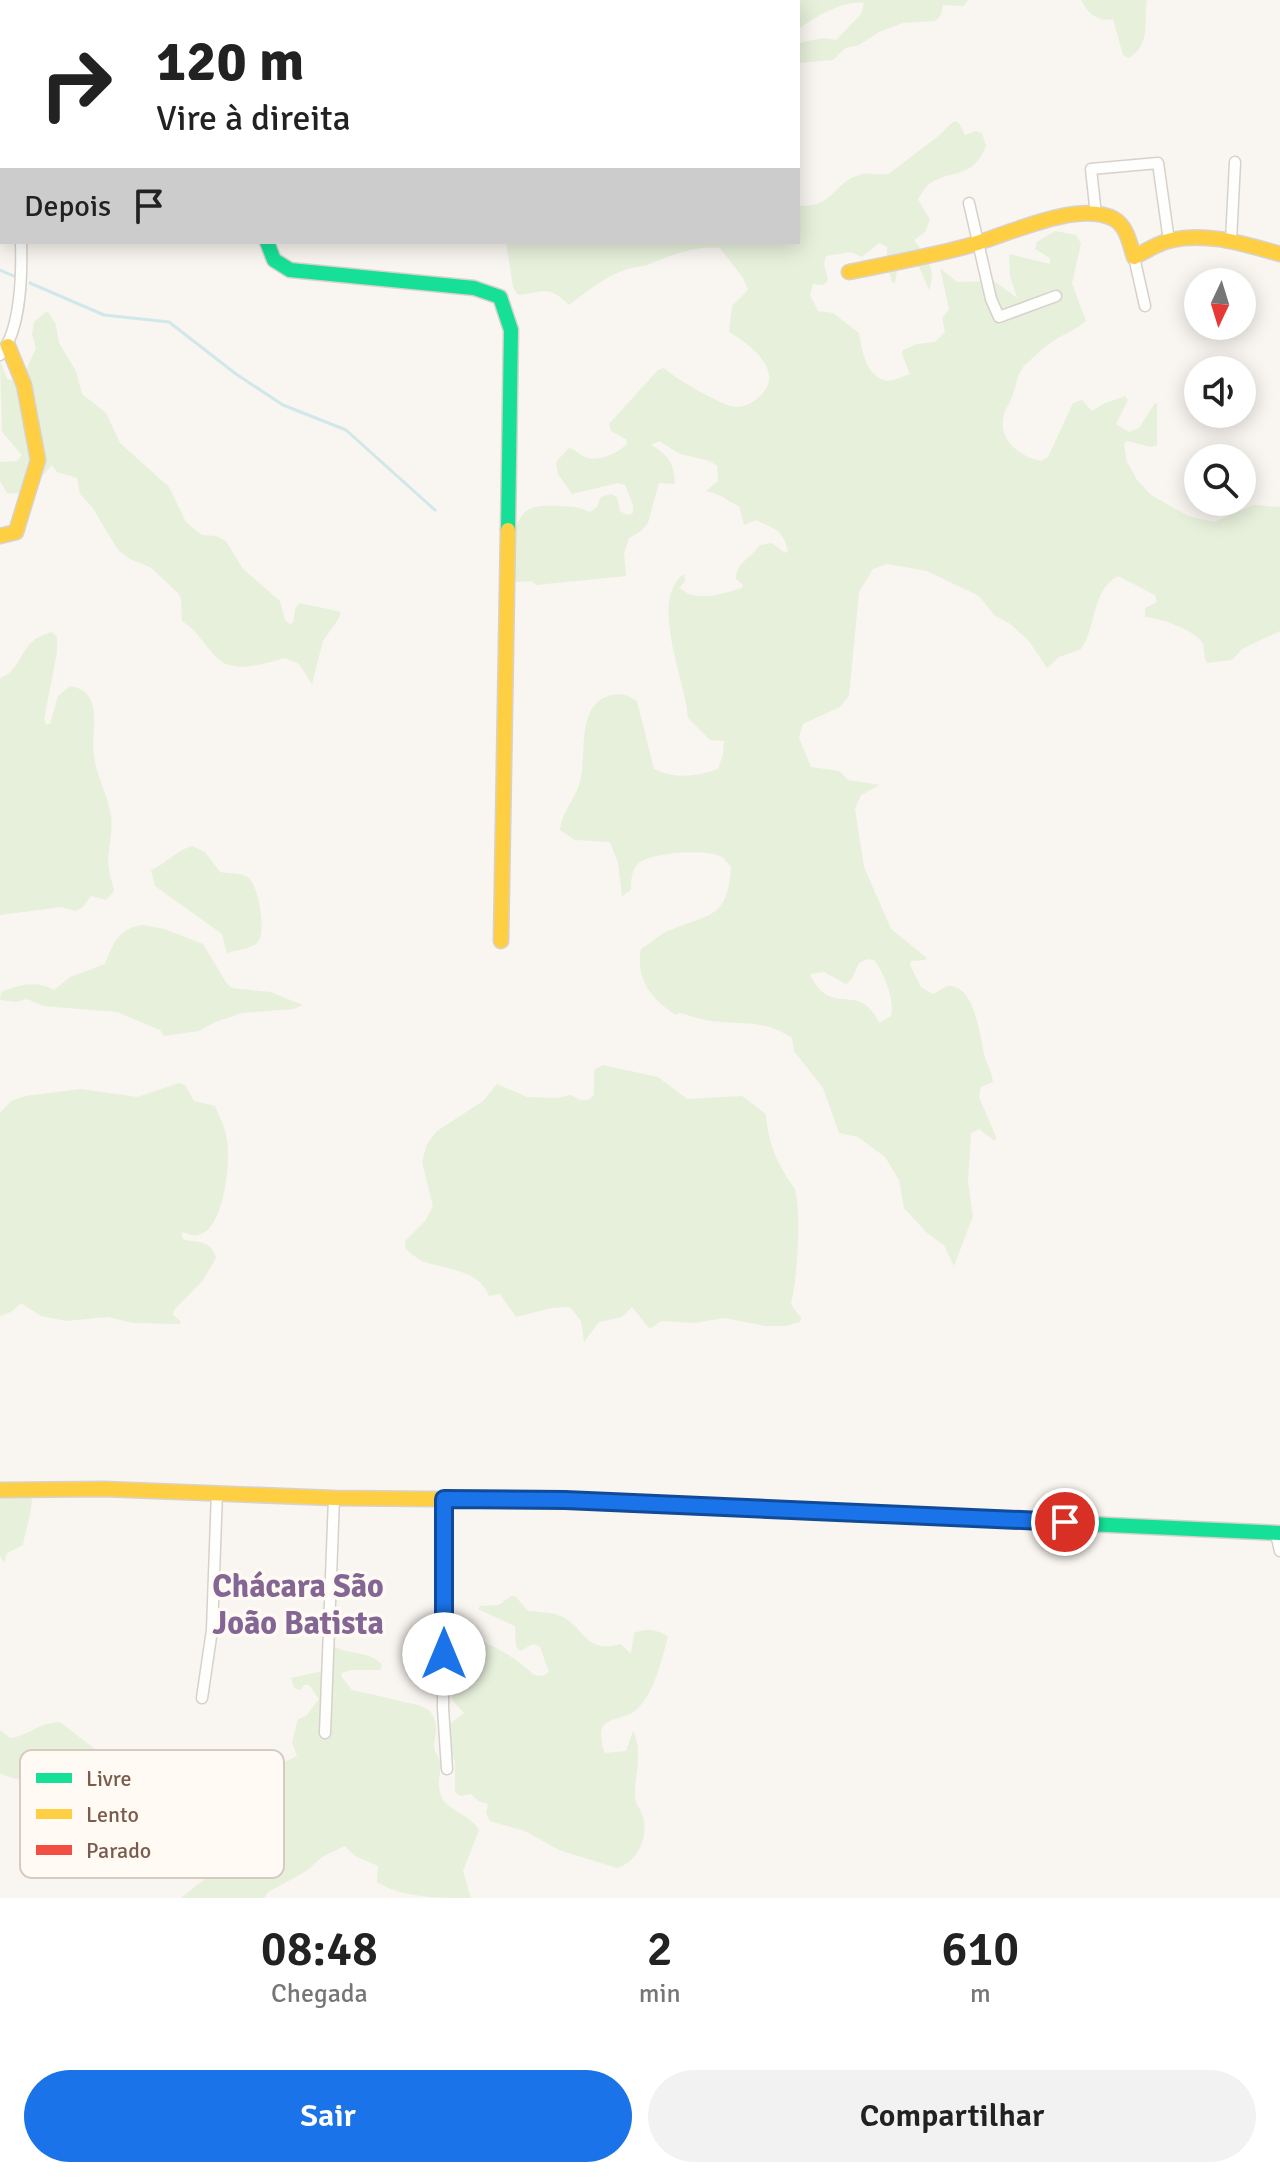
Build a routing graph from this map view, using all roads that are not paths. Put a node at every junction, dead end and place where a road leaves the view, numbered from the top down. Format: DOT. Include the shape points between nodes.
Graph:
graph roads {
  1 [pos="1235,162"];
  2 [pos="969,203"];
  3 [pos="1096,215"];
  4 [pos="1169,241"];
  5 [pos="1231,241"];
  6 [pos="21,244"];
  7 [pos="268,244"];
  8 [pos="977,244"];
  9 [pos="1280,254"];
  10 [pos="1134,257"];
  11 [pos="849,272"];
  12 [pos="1056,296"];
  13 [pos="1145,306"];
  14 [pos="4,351"];
  15 [pos="0,536"];
  16 [pos="501,941"];
  17 [pos="0,1490"];
  18 [pos="217,1492"];
  19 [pos="334,1498"];
  20 [pos="444,1499"];
  21 [pos="1278,1534"];
  22 [pos="1280,1551"];
  23 [pos="202,1698"];
  24 [pos="325,1733"];
  25 [pos="447,1769"];
  1 -- 5 [label="street"];
  2 -- 8 [label="street"];
  3 -- 4 [label="street" via="1091,169 1158,163"];
  3 -- 8 [label="street" via="1036,224"];
  3 -- 10 [label="street" via="1116,220"];
  4 -- 5 [label="street"];
  4 -- 10 [label="street"];
  5 -- 9 [label="street"];
  6 -- 14 [label="street" via="23,281"];
  7 -- 16 [label="street" via="274,260 290,270 474,288 500,297 507,311 511,330"];
  8 -- 11 [label="street"];
  8 -- 12 [label="street" via="999,317"];
  10 -- 13 [label="street"];
  14 -- 15 [label="street" via="24,385 38,460 16,532"];
  17 -- 18 [label="street"];
  18 -- 19 [label="street"];
  18 -- 23 [label="street" via="212,1630"];
  19 -- 20 [label="street"];
  19 -- 24 [label="street"];
  20 -- 21 [label="street" via="565,1500"];
  20 -- 25 [label="street"];
  21 -- 22 [label="street"];
}
